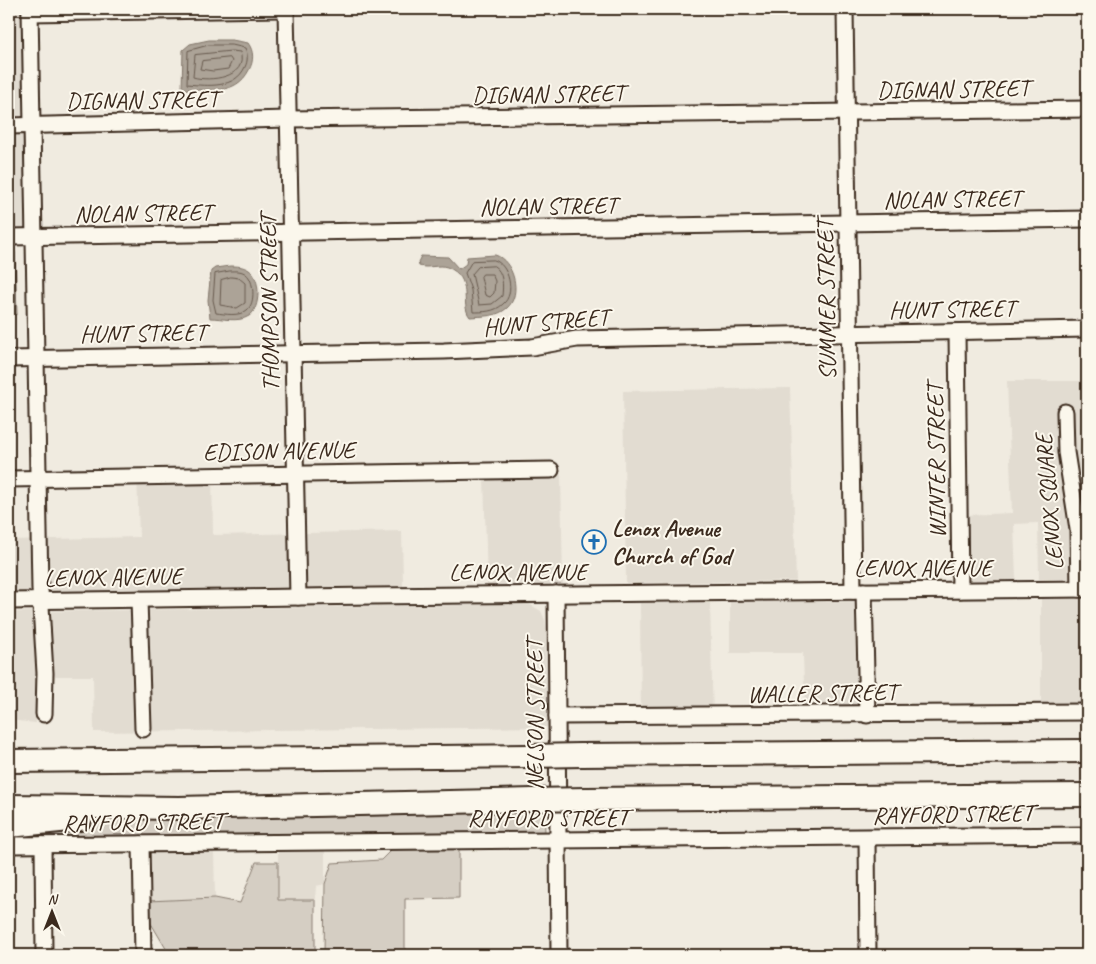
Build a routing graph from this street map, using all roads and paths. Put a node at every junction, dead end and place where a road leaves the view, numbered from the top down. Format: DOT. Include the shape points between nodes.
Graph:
graph roads {
  1 [pos="282,9"];
  2 [pos="286,9"];
  3 [pos="845,9"];
  4 [pos="30,11"];
  5 [pos="1087,109"];
  6 [pos="846,113"];
  7 [pos="288,119"];
  8 [pos="9,126"];
  9 [pos="32,126"];
  10 [pos="1087,219"];
  11 [pos="847,224"];
  12 [pos="290,233"];
  13 [pos="9,237"];
  14 [pos="34,237"];
  15 [pos="1087,329"];
  16 [pos="957,332"];
  17 [pos="849,333"];
  18 [pos="293,352"];
  19 [pos="9,358"];
  20 [pos="36,358"];
  21 [pos="1064,412"];
  22 [pos="551,470"];
  23 [pos="295,473"];
  24 [pos="38,478"];
  25 [pos="9,479"];
  26 [pos="1083,589"];
  27 [pos="960,590"];
  28 [pos="858,591"];
  29 [pos="556,594"];
  30 [pos="298,597"];
  31 [pos="139,600"];
  32 [pos="41,601"];
  33 [pos="9,602"];
  34 [pos="1087,712"];
  35 [pos="44,714"];
  36 [pos="867,715"];
  37 [pos="557,716"];
  38 [pos="143,729"];
  39 [pos="9,747"];
  40 [pos="1087,751"];
  41 [pos="214,759"];
  42 [pos="9,760"];
  43 [pos="1087,795"];
  44 [pos="9,806"];
  45 [pos="179,808"];
  46 [pos="9,826"];
  47 [pos="1087,835"];
  48 [pos="867,838"];
  49 [pos="557,840"];
  50 [pos="141,844"];
  51 [pos="44,845"];
  52 [pos="9,846"];
  53 [pos="44,955"];
  54 [pos="142,955"];
  55 [pos="559,955"];
  56 [pos="868,955"];
  1 -- 4 [label="street"];
  2 -- 7 [label="street, THOMPSON STREET"];
  3 -- 6 [label="street, SUMMER STREET"];
  4 -- 9 [label="street"];
  5 -- 6 [label="street, DIGNAN STREET"];
  6 -- 7 [label="street, DIGNAN STREET"];
  6 -- 11 [label="street, SUMMER STREET"];
  7 -- 9 [label="street, DIGNAN STREET"];
  7 -- 12 [label="street, THOMPSON STREET"];
  8 -- 9 [label="street, DIGNAN STREET"];
  9 -- 14 [label="street"];
  10 -- 11 [label="street, NOLAN STREET"];
  11 -- 12 [label="street, NOLAN STREET"];
  11 -- 17 [label="street, SUMMER STREET"];
  12 -- 14 [label="street, NOLAN STREET"];
  12 -- 18 [label="street, THOMPSON STREET"];
  13 -- 14 [label="street, NOLAN STREET"];
  14 -- 20 [label="street"];
  15 -- 16 [label="street, HUNT STREET"];
  16 -- 17 [label="street, HUNT STREET"];
  16 -- 27 [label="street, WINTER STREET"];
  17 -- 18 [label="street, HUNT STREET" via="577,339 532,347 444,351 302,355"];
  17 -- 28 [label="street, SUMMER STREET"];
  18 -- 20 [label="street, HUNT STREET"];
  18 -- 23 [label="street, THOMPSON STREET"];
  19 -- 20 [label="street, HUNT STREET"];
  20 -- 24 [label="street"];
  21 -- 26 [label="street, LENOX SQUARE"];
  22 -- 23 [label="street, EDISON AVENUE"];
  23 -- 24 [label="street, EDISON AVENUE"];
  23 -- 30 [label="street, THOMPSON STREET"];
  24 -- 25 [label="street, EDISON AVENUE"];
  24 -- 32 [label="street"];
  26 -- 27 [label="street, LENOX AVENUE"];
  27 -- 28 [label="street, LENOX AVENUE"];
  28 -- 29 [label="street, LENOX AVENUE"];
  28 -- 36 [label="street, SUMMER STREET"];
  29 -- 30 [label="street, LENOX AVENUE"];
  29 -- 37 [label="street, NELSON STREET"];
  30 -- 31 [label="street, LENOX AVENUE"];
  31 -- 32 [label="street, LENOX AVENUE"];
  31 -- 38 [label="street"];
  32 -- 33 [label="street, LENOX AVENUE"];
  32 -- 35 [label="street"];
  34 -- 36 [label="street, WALLER STREET"];
  36 -- 37 [label="street, WALLER STREET"];
  37 -- 49 [label="street, NELSON STREET"];
  39 -- 41 [label="highway" via="48,752"];
  40 -- 41 [label="highway, bridge"];
  41 -- 42 [label="highway"];
  43 -- 45 [label="highway, bridge" via="586,799"];
  44 -- 45 [label="highway"];
  45 -- 46 [label="highway"];
  47 -- 48 [label="street, RAYFORD STREET"];
  48 -- 49 [label="street, RAYFORD STREET"];
  48 -- 56 [label="street"];
  49 -- 50 [label="street, RAYFORD STREET"];
  49 -- 55 [label="street, NELSON STREET"];
  50 -- 51 [label="street, RAYFORD STREET"];
  50 -- 54 [label="street"];
  51 -- 52 [label="street, RAYFORD STREET"];
  51 -- 53 [label="street"];
}
